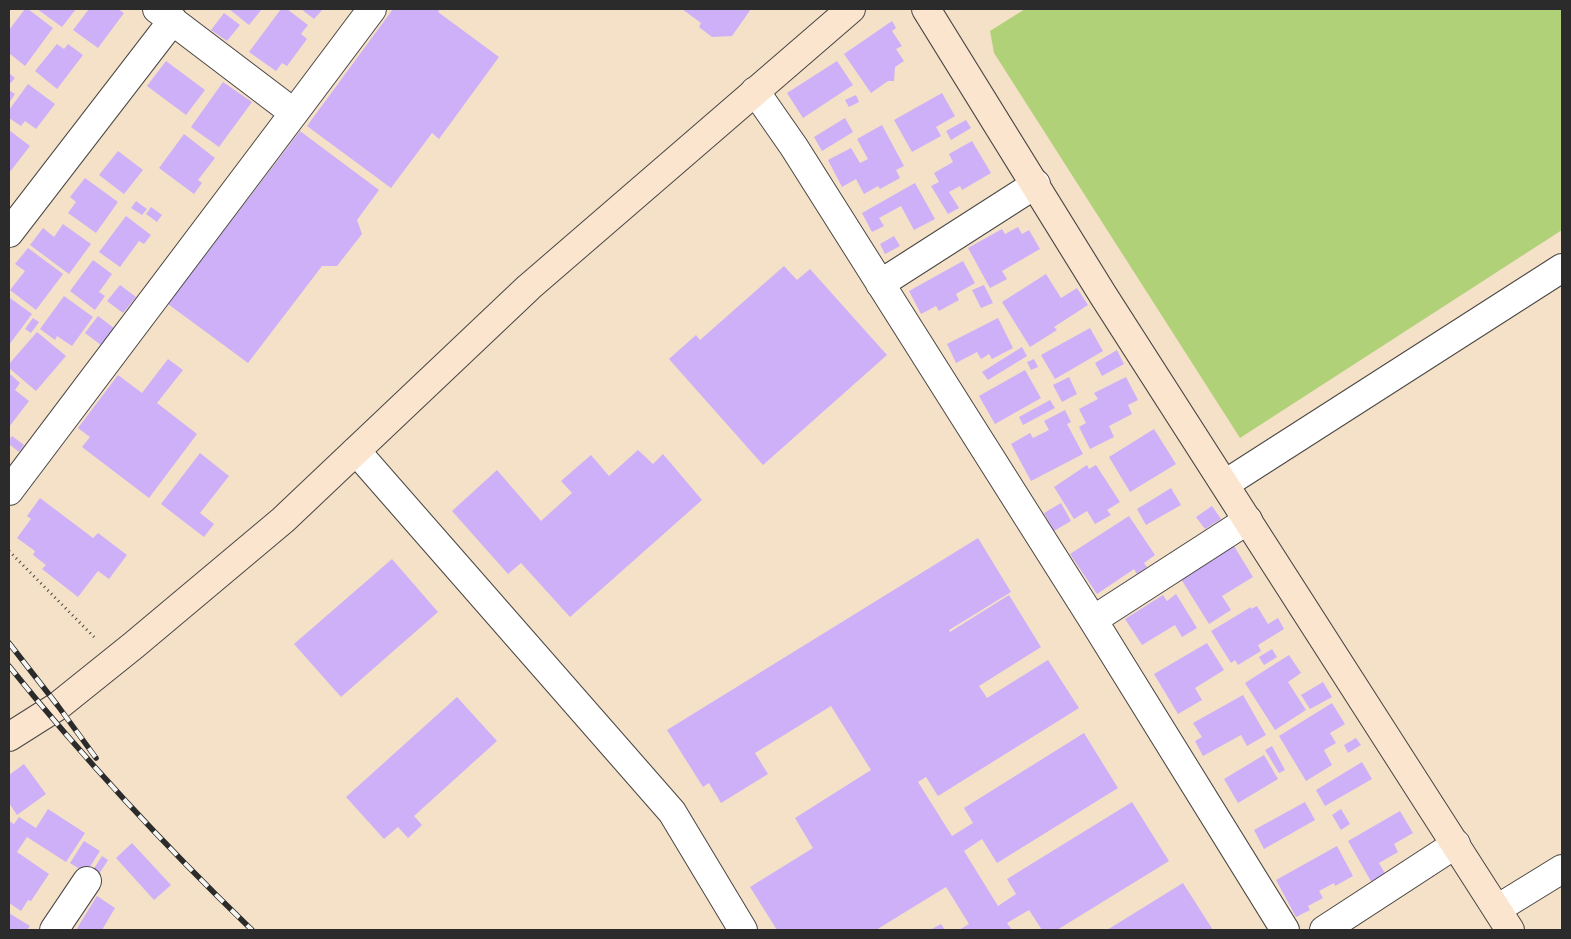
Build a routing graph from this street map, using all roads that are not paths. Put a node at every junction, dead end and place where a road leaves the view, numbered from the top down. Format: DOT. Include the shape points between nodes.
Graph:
graph roads {
  1 [pos="372,9"];
  2 [pos="851,9"];
  3 [pos="926,9"];
  4 [pos="165,14"];
  5 [pos="755,91"];
  6 [pos="294,113"];
  7 [pos="1036,184"];
  8 [pos="9,233"];
  9 [pos="1562,268"];
  10 [pos="880,284"];
  11 [pos="356,451"];
  12 [pos="1225,484"];
  13 [pos="9,492"];
  14 [pos="1248,520"];
  15 [pos="1093,620"];
  16 [pos="9,737"];
  17 [pos="1456,844"];
  18 [pos="1562,869"];
  19 [pos="87,881"];
  20 [pos="1503,920"];
  21 [pos="54,930"];
  22 [pos="743,930"];
  23 [pos="1285,930"];
  24 [pos="1324,930"];
  1 -- 6 [label="street"];
  2 -- 5 [label="street"];
  3 -- 7 [label="street"];
  4 -- 6 [label="street"];
  4 -- 8 [label="street"];
  5 -- 10 [label="street"];
  5 -- 11 [label="street" via="528,286"];
  6 -- 13 [label="street"];
  7 -- 10 [label="street"];
  7 -- 12 [label="street"];
  9 -- 12 [label="street"];
  10 -- 15 [label="street"];
  11 -- 16 [label="street" via="283,520 134,645 58,706"];
  11 -- 22 [label="street" via="672,812"];
  12 -- 14 [label="street"];
  14 -- 15 [label="street"];
  14 -- 17 [label="street"];
  15 -- 23 [label="street"];
  17 -- 20 [label="street"];
  17 -- 24 [label="street"];
  18 -- 20 [label="street"];
  19 -- 21 [label="street"];
}
